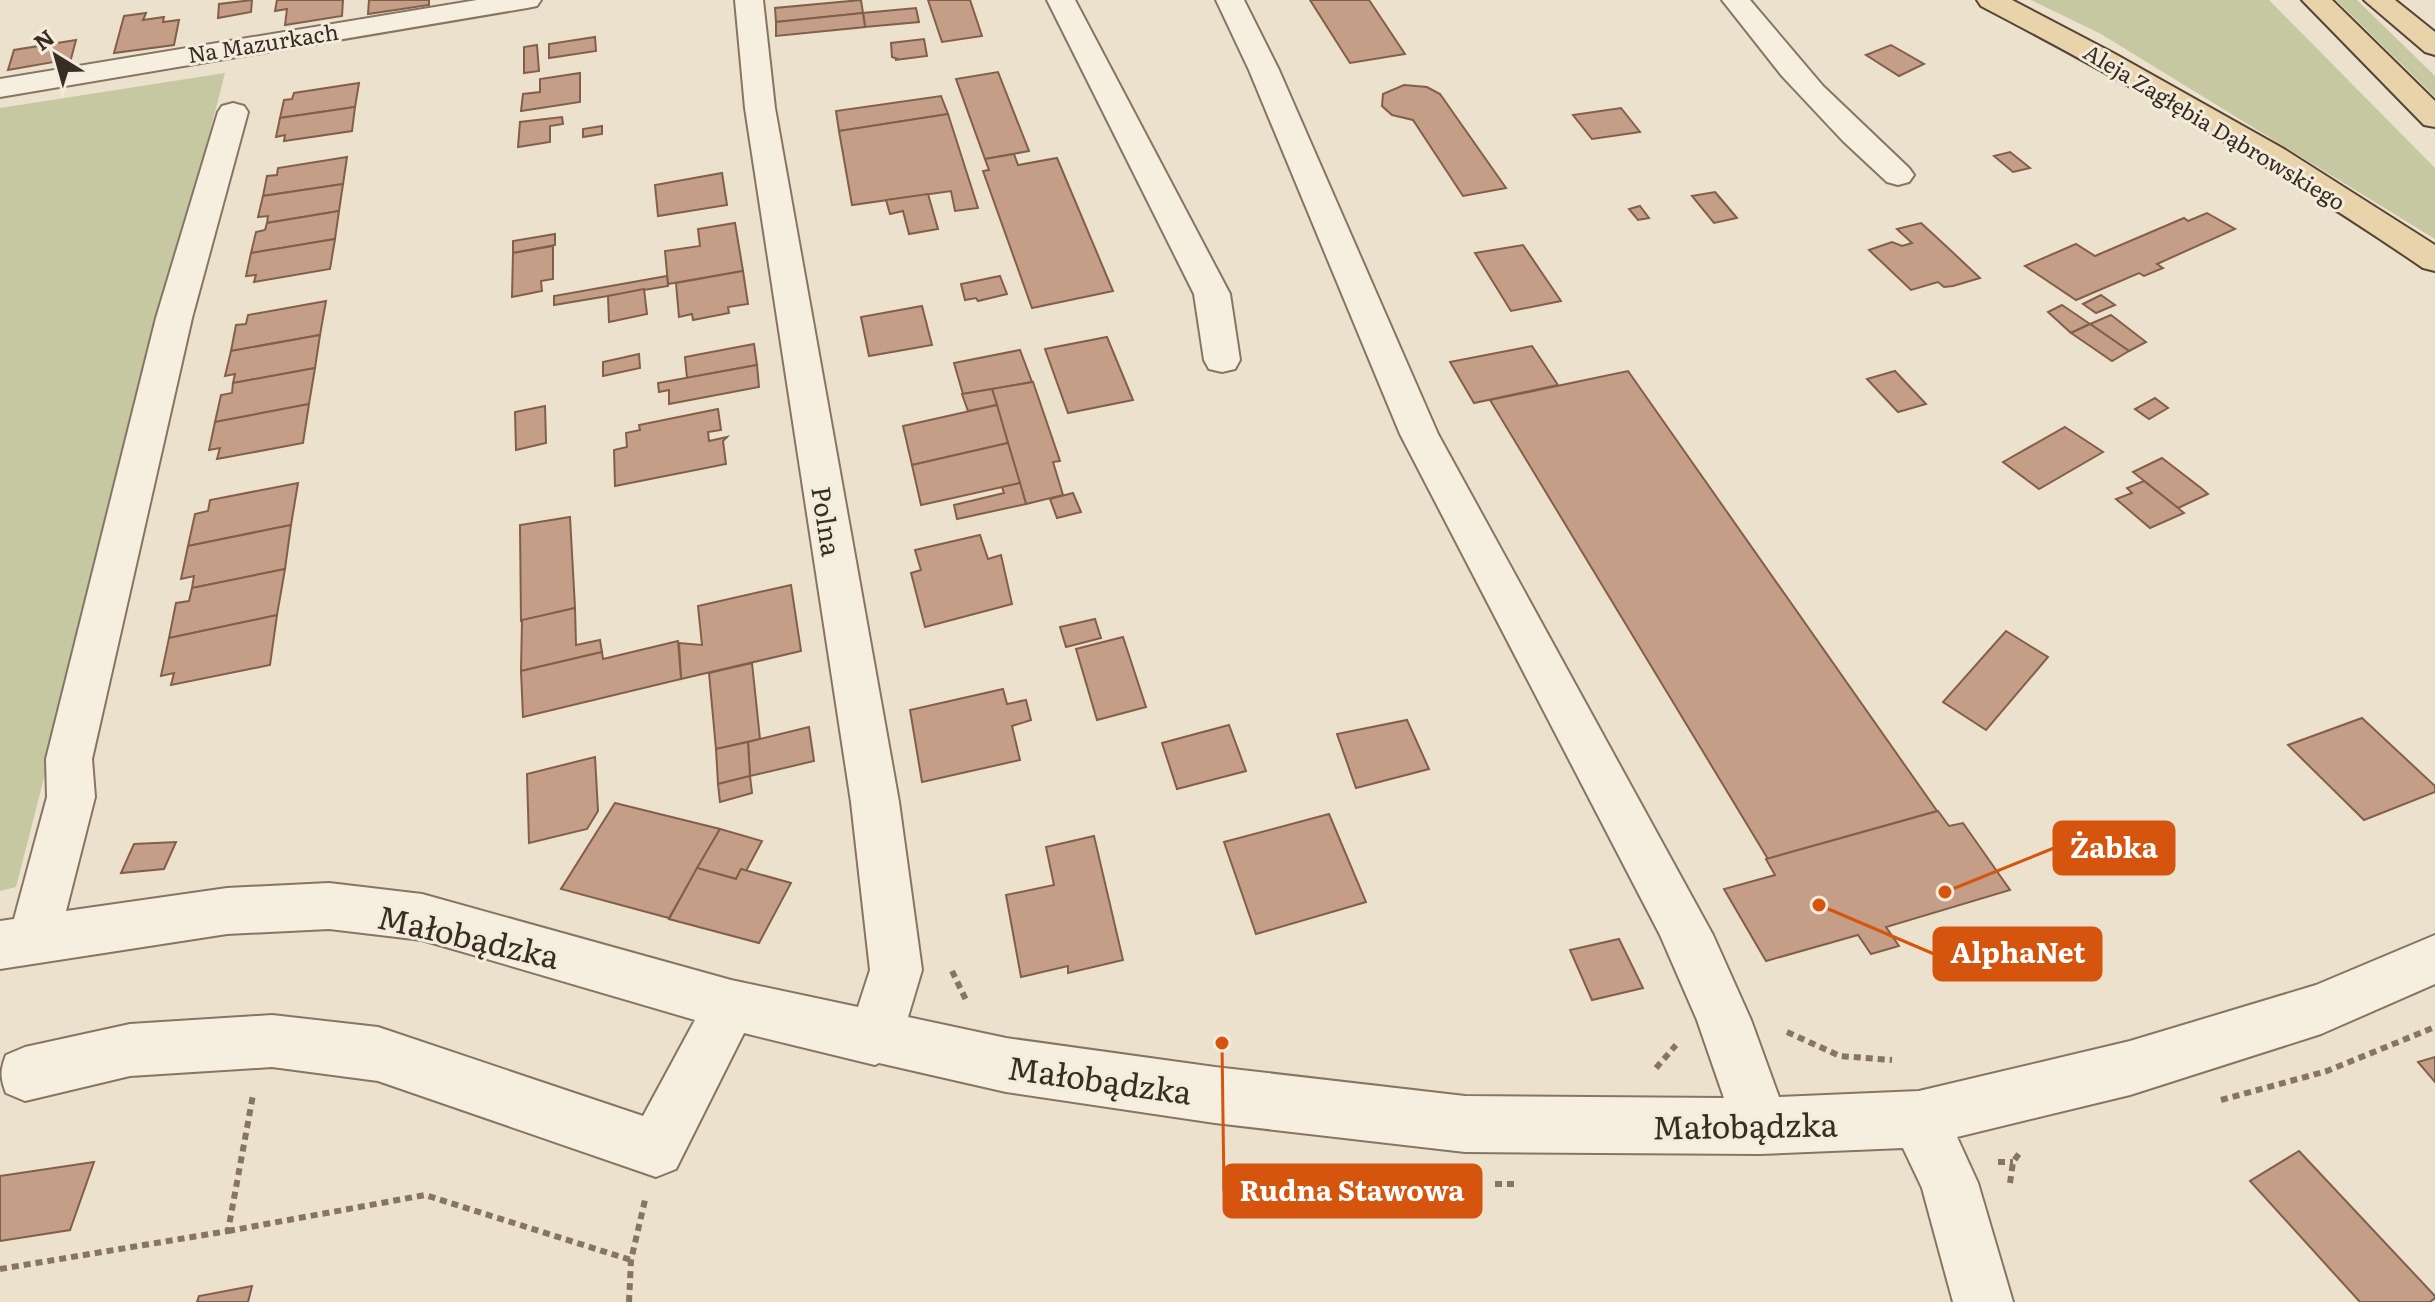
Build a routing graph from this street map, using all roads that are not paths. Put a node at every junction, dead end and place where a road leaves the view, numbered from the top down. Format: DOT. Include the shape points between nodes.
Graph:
graph roads {
  1 [pos="527,0"];
  2 [pos="749,0"];
  3 [pos="1061,0"];
  4 [pos="1230,0"];
  5 [pos="1736,0"];
  6 [pos="1991,0"];
  7 [pos="2316,0"];
  8 [pos="2378,0"];
  9 [pos="2416,0"];
  10 [pos="2435,20"];
  11 [pos="2435,46"];
  12 [pos="0,88"];
  13 [pos="233,112"];
  14 [pos="2435,118"];
  15 [pos="1898,175"];
  16 [pos="2435,260"];
  17 [pos="1222,360"];
  18 [pos="17,942"];
  19 [pos="2435,959"];
  20 [pos="731,1005"];
  21 [pos="875,1039"];
  22 [pos="25,1074"];
  23 [pos="1919,1119"];
  24 [pos="1760,1126"];
  25 [pos="1983,1302"];
  1 -- 12 [label="street, Na Mazurkach"];
  2 -- 21 [label="street, Polna" via="760,108 875,802 895,961"];
  3 -- 17 [label="street" via="1212,294"];
  4 -- 24 [label="street" via="1419,434 1641,854 1672,903 1731,1033"];
  5 -- 15 [label="street" via="1853,135"];
  6 -- 16 [label="main road, Aleja Zagłębia Dąbrowskiego" via="2176,98"];
  7 -- 14 [label="main road"];
  8 -- 11 [label="main road"];
  9 -- 10 [label="main road"];
  13 -- 18 [label="street" via="163,364 69,759 71,797"];
  18 -- 20 [label="street, Małobądzka" via="227,911 329,906 422,917"];
  19 -- 23 [label="street, Małobądzka" via="2306,1014 2130,1068"];
  20 -- 21 [label="street, Małobądzka"];
  20 -- 22 [label="street" via="656,1149 378,1054 272,1041 130,1050"];
  21 -- 24 [label="street, Małobądzka" via="1006,1065 1465,1124"];
  23 -- 24 [label="street, Małobądzka"];
  23 -- 25 [label="street" via="1949,1183"];
}
